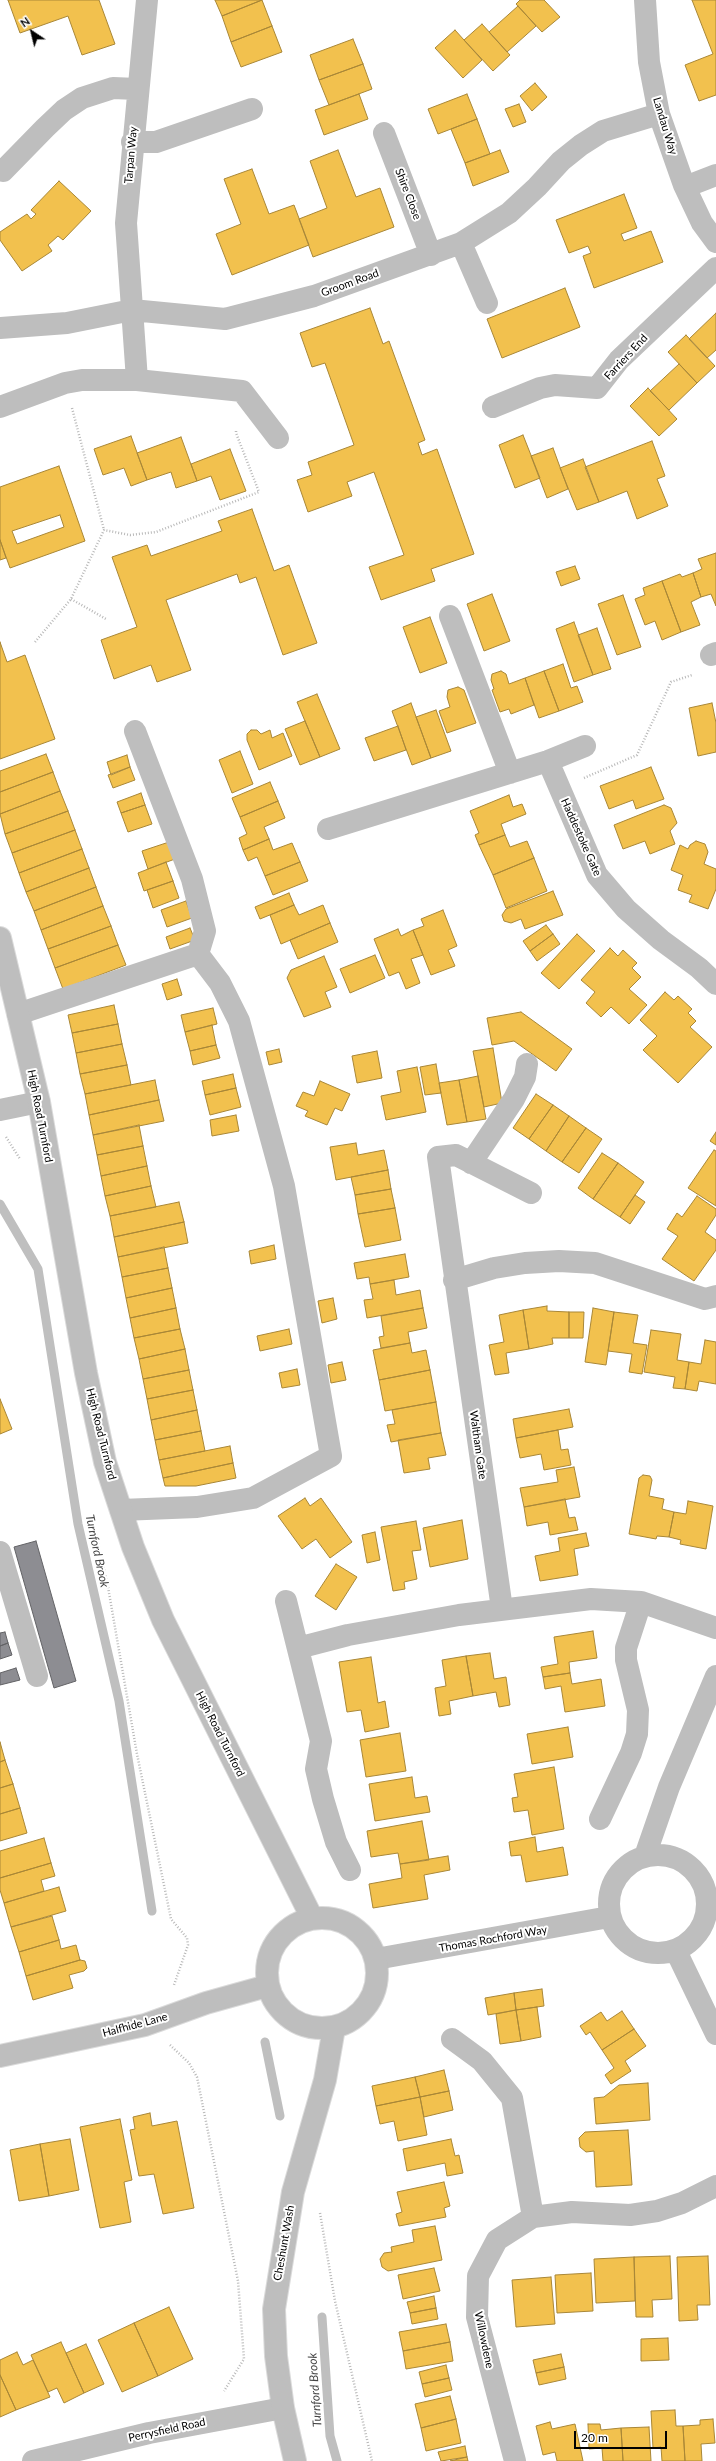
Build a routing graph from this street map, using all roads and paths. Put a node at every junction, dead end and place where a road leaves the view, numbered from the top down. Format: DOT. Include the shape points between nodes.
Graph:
graph roads {
  1 [pos="146,0"];
  2 [pos="645,0"];
  3 [pos="137,89"];
  4 [pos="252,109"];
  5 [pos="659,114"];
  6 [pos="384,133"];
  7 [pos="132,142"];
  8 [pos="3,171"];
  9 [pos="716,175"];
  10 [pos="685,187"];
  11 [pos="716,242"];
  12 [pos="461,243"];
  13 [pos="432,255"];
  14 [pos="716,268"];
  15 [pos="487,303"];
  16 [pos="132,310"];
  17 [pos="0,328"];
  18 [pos="137,380"];
  19 [pos="65,383"];
  20 [pos="242,391"];
  21 [pos="0,407"];
  22 [pos="493,407"];
  23 [pos="278,438"];
  24 [pos="104,530"];
  25 [pos="71,599"];
  26 [pos="450,616"];
  27 [pos="106,619"];
  28 [pos="35,642"];
  29 [pos="713,654"];
  30 [pos="135,731"];
  31 [pos="585,746"];
  32 [pos="548,761"];
  33 [pos="510,773"];
  34 [pos="559,788"];
  35 [pos="328,830"];
  36 [pos="0,938"];
  37 [pos="198,954"];
  38 [pos="716,984"];
  39 [pos="18,1014"];
  40 [pos="527,1064"];
  41 [pos="39,1102"];
  42 [pos="1,1110"];
  43 [pos="20,1161"];
  44 [pos="471,1163"];
  45 [pos="531,1193"];
  46 [pos="454,1280"];
  47 [pos="716,1296"];
  48 [pos="121,1510"];
  49 [pos="91,1512"];
  50 [pos="0,1552"];
  51 [pos="286,1601"];
  52 [pos="641,1602"];
  53 [pos="502,1609"];
  54 [pos="716,1628"];
  55 [pos="298,1648"];
  56 [pos="37,1676"];
  57 [pos="716,1676"];
  58 [pos="600,1819"];
  59 [pos="645,1856"];
  60 [pos="350,1870"];
  61 [pos="312,1918"];
  62 [pos="609,1918"];
  63 [pos="676,1951"];
  64 [pos="376,1959"];
  65 [pos="267,1986"];
  66 [pos="174,1992"];
  67 [pos="334,2028"];
  68 [pos="716,2034"];
  69 [pos="452,2039"];
  70 [pos="164,2042"];
  71 [pos="0,2056"];
  72 [pos="716,2186"];
  73 [pos="320,2213"];
  74 [pos="533,2217"];
  75 [pos="283,2408"];
  76 [pos="226,2418"];
  77 [pos="46,2459"];
  78 [pos="295,2461"];
  79 [pos="372,2461"];
  80 [pos="515,2461"];
  1 -- 3 [label="street, Tarpan Way"];
  2 -- 5 [label="street, Landau Way" via="649,62"];
  3 -- 7 [label="street, Tarpan Way"];
  3 -- 8 [label="street" via="113,88 82,98 64,110"];
  4 -- 7 [label="street" via="163,141"];
  5 -- 10 [label="street, Landau Way"];
  5 -- 12 [label="street, Groom Road" via="603,131 581,144 509,213"];
  6 -- 13 [label="street, Shire Close"];
  7 -- 16 [label="street, Tarpan Way" via="126,223"];
  9 -- 10 [label="street"];
  10 -- 11 [label="street, Landau Way" via="702,223"];
  12 -- 13 [label="street, Groom Road"];
  12 -- 15 [label="street"];
  13 -- 16 [label="street, Groom Road" via="314,296 225,320"];
  14 -- 22 [label="street, Farriers End" via="619,360 597,388 555,385 540,388"];
  16 -- 17 [label="street, Groom Road" via="67,323"];
  16 -- 18 [label="street, Tarpan Way"];
  18 -- 19 [label="street" via="82,380"];
  18 -- 20 [label="street"];
  19 -- 21 [label="street"];
  19 -- 24 [label="path"];
  20 -- 23 [label="street"];
  20 -- 24 [label="path" via="236,433 259,492 156,532 130,535"];
  24 -- 25 [label="path"];
  25 -- 27 [label="path"];
  25 -- 28 [label="path"];
  26 -- 33 [label="street"];
  29 -- 34 [label="path" via="706,671 671,682 637,755 628,761"];
  30 -- 37 [label="street" via="192,879 205,931"];
  31 -- 32 [label="street"];
  32 -- 33 [label="street"];
  32 -- 34 [label="street, Haddestoke Gate"];
  33 -- 35 [label="street"];
  34 -- 38 [label="street, Haddestoke Gate" via="597,876 626,909 660,940 699,968"];
  36 -- 39 [label="street, High Road Turnford"];
  37 -- 39 [label="street"];
  37 -- 48 [label="street" via="232,1003 267,1120 284,1186 331,1456 253,1498 197,1507"];
  39 -- 41 [label="street, High Road Turnford"];
  40 -- 44 [label="street" via="525,1077 514,1099"];
  41 -- 42 [label="street"];
  41 -- 48 [label="street, High Road Turnford" via="86,1373 105,1462"];
  42 -- 43 [label="path" via="6,1140"];
  44 -- 45 [label="street"];
  44 -- 46 [label="street, Waltham Gate" via="456,1156 438,1157"];
  46 -- 47 [label="street" via="494,1268 525,1263 595,1263 705,1299"];
  46 -- 53 [label="street, Waltham Gate"];
  48 -- 61 [label="street, High Road Turnford" via="162,1620"];
  49 -- 66 [label="path" via="171,1919 187,1938 185,1960 174,1981"];
  50 -- 56 [label="street"];
  51 -- 55 [label="street"];
  52 -- 53 [label="street" via="591,1599"];
  52 -- 54 [label="street"];
  52 -- 58 [label="street" via="626,1648 626,1660 638,1710 637,1734 631,1753"];
  53 -- 55 [label="street" via="348,1635"];
  55 -- 60 [label="street" via="321,1741 316,1769 336,1842"];
  57 -- 59 [label="street" via="669,1787"];
  59 -- 62 [label="street" via="621,1870 609,1892"];
  59 -- 63 [label="street" via="666,1855 688,1865 706,1893 706,1916 699,1933"];
  61 -- 64 [label="street" via="332,1918 360,1932"];
  61 -- 65 [label="street" via="282,1934 267,1962"];
  62 -- 63 [label="street" via="626,1943 651,1954"];
  62 -- 64 [label="street, Thomas Rochford Way"];
  63 -- 68 [label="street"];
  64 -- 67 [label="street" via="375,1991 365,2009"];
  65 -- 67 [label="street" via="284,2016 304,2027"];
  65 -- 71 [label="street, Halfhide Lane" via="213,2001 145,2025"];
  67 -- 75 [label="street, Cheshunt Wash" via="325,2080 293,2192 274,2309 276,2356"];
  69 -- 74 [label="street" via="482,2061 512,2098"];
  70 -- 76 [label="path" via="189,2063 197,2077 238,2281 244,2359 224,2390"];
  72 -- 74 [label="street, Willowdene" via="682,2203 630,2215 572,2212"];
  73 -- 79 [label="path" via="335,2301"];
  74 -- 80 [label="street, Willowdene" via="497,2240 478,2276 477,2317"];
  75 -- 76 [label="street, Perrysfield Road"];
  75 -- 78 [label="street, Cheshunt Wash"];
  76 -- 77 [label="street, Perrysfield Road" via="149,2433"];
}
